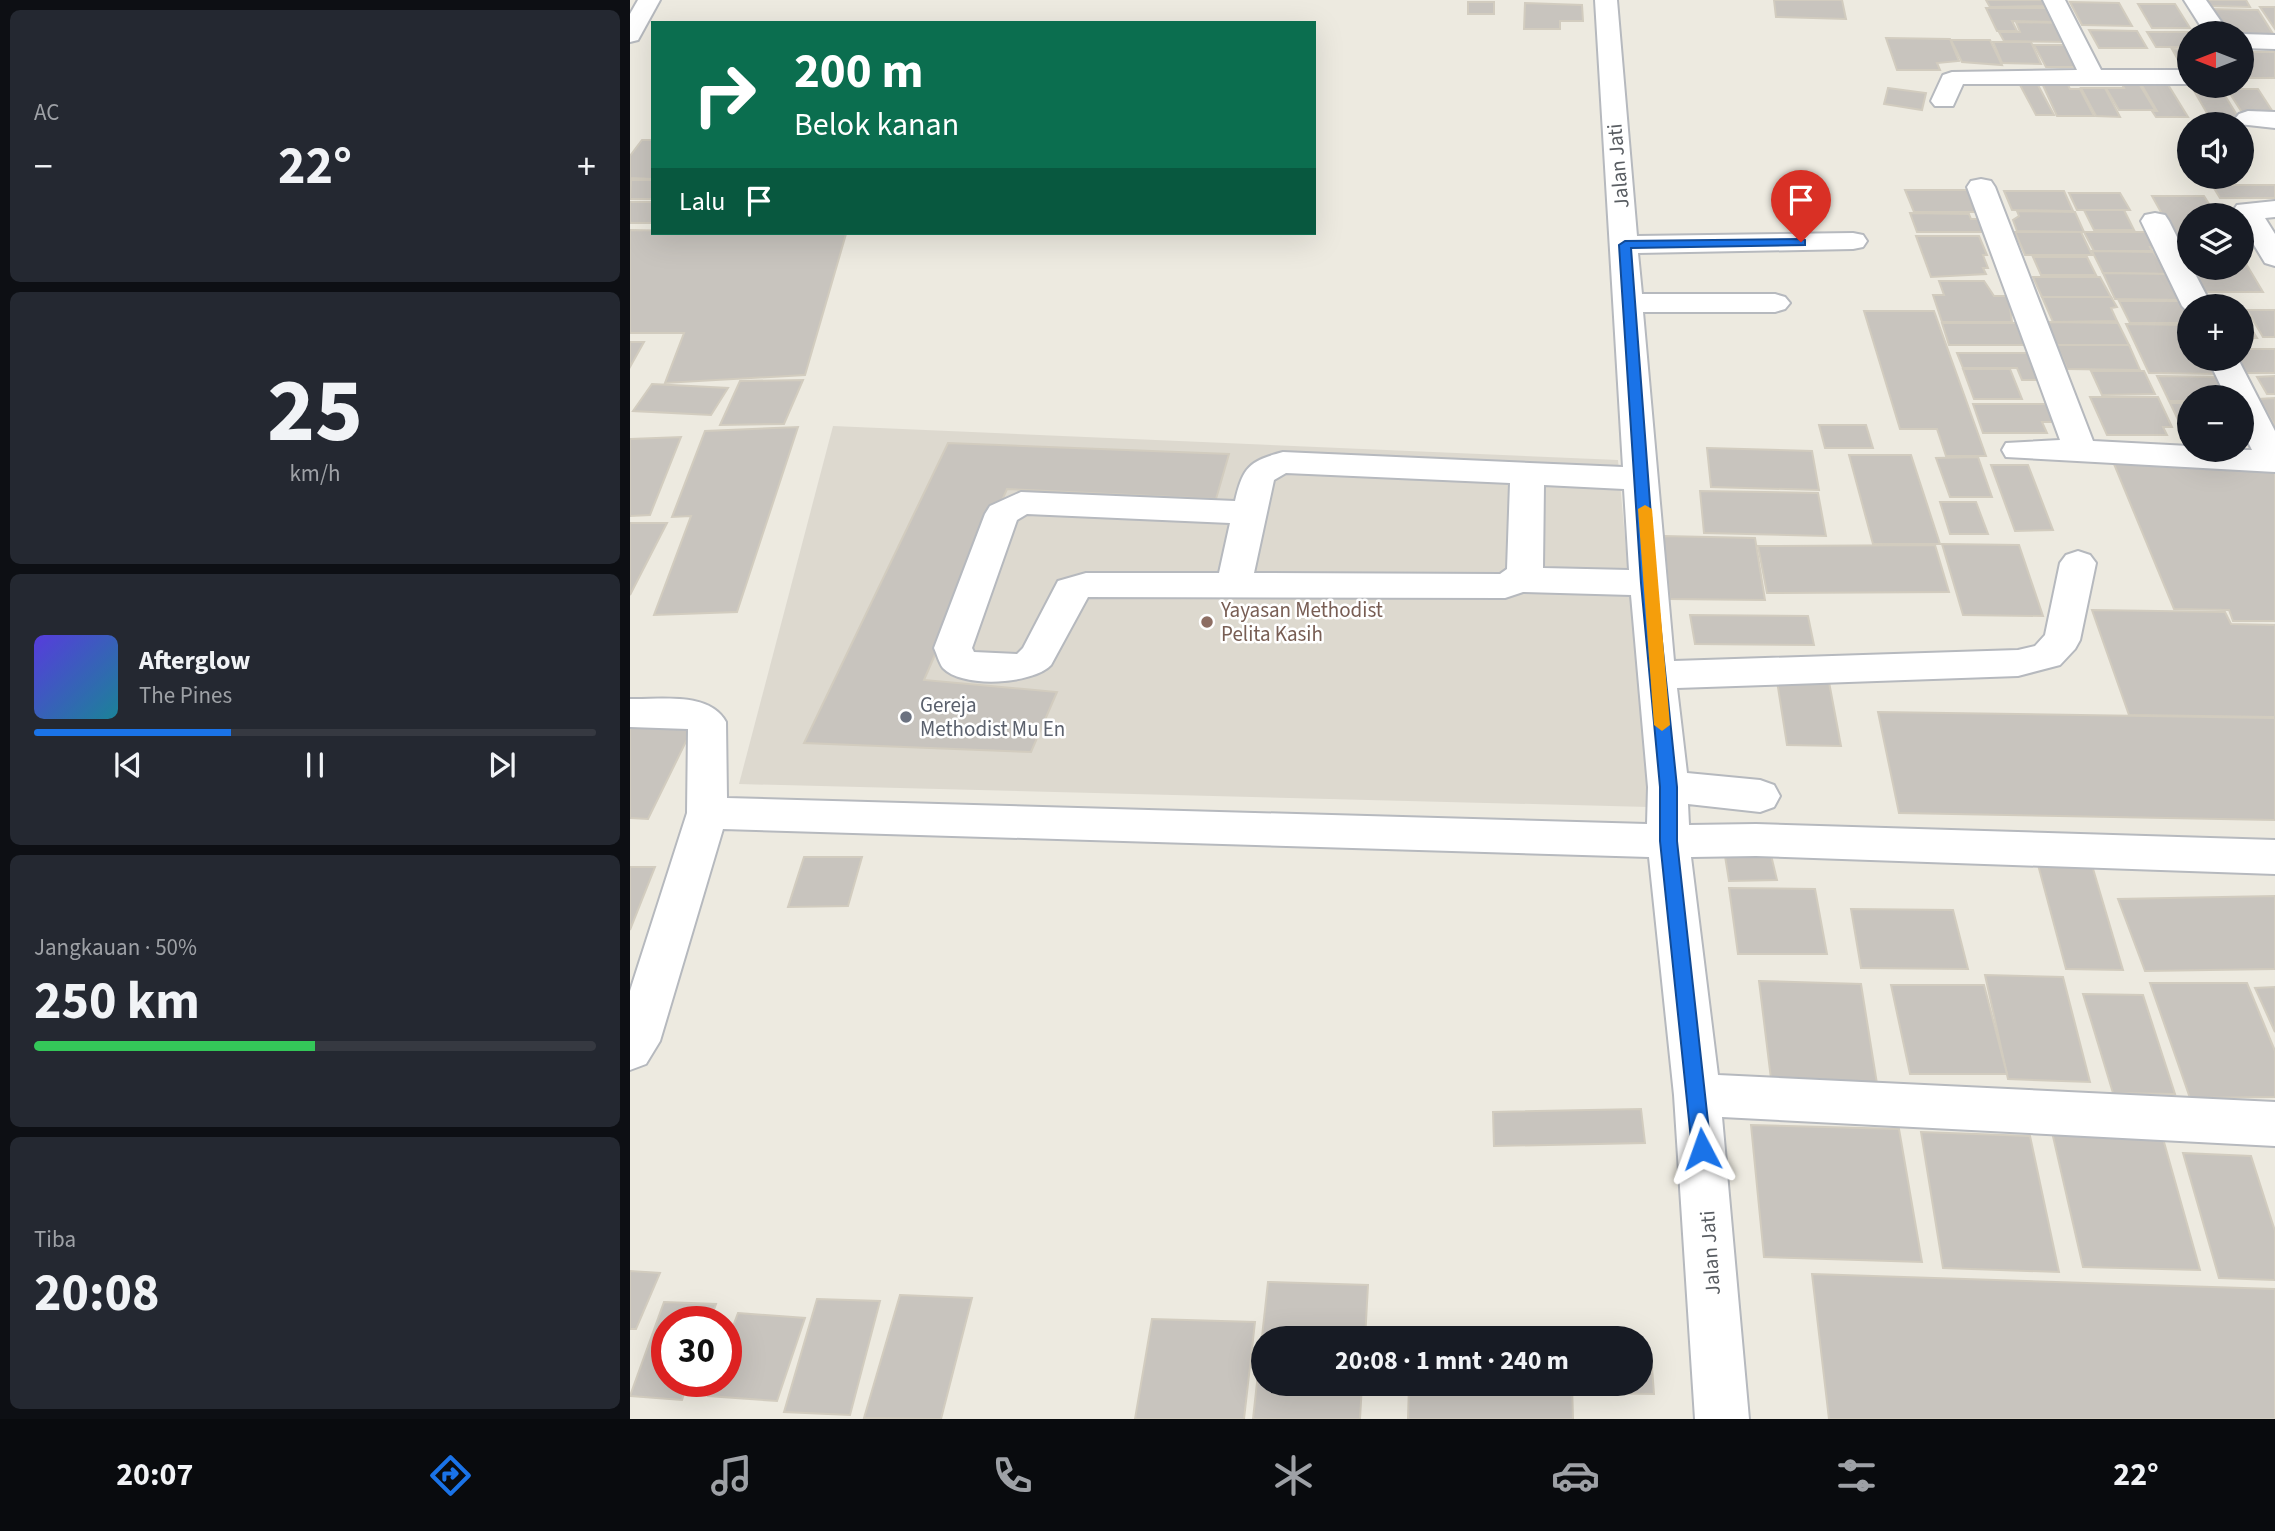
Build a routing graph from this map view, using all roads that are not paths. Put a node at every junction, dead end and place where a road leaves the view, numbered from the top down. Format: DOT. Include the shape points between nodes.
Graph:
graph roads {
  1 [pos="649,0"];
  2 [pos="1605,0"];
  3 [pos="2054,0"];
  4 [pos="2195,0"];
  5 [pos="2209,21"];
  6 [pos="630,35"];
  7 [pos="2254,41"];
  8 [pos="2275,42"];
  9 [pos="2092,76"];
  10 [pos="2177,77"];
  11 [pos="1944,101"];
  12 [pos="2254,119"];
  13 [pos="2275,120"];
  14 [pos="1981,187"];
  15 [pos="2275,209"];
  16 [pos="2155,221"];
  17 [pos="1853,242"];
  18 [pos="1625,245"];
  19 [pos="2275,257"];
  20 [pos="2191,294"];
  21 [pos="1629,303"];
  22 [pos="1775,303"];
  23 [pos="2229,371"];
  24 [pos="2018,450"];
  25 [pos="2080,450"];
  26 [pos="2275,462"];
  27 [pos="1527,473"];
  28 [pos="1643,479"];
  29 [pos="1252,513"];
  30 [pos="2078,563"];
  31 [pos="1518,580"];
  32 [pos="1648,583"];
  33 [pos="1234,584"];
  34 [pos="1657,676"];
  35 [pos="630,713"];
  36 [pos="1668,787"];
  37 [pos="1760,796"];
  38 [pos="707,813"];
  39 [pos="1668,841"];
  40 [pos="2275,857"];
  41 [pos="630,1050"];
  42 [pos="1698,1096"];
  43 [pos="2275,1124"];
  44 [pos="1722,1419"];
  1 -- 6 [label="street"];
  2 -- 18 [label="street, Jalan Jati"];
  3 -- 9 [label="street"];
  4 -- 5 [label="street"];
  7 -- 8 [label="street"];
  9 -- 10 [label="street"];
  9 -- 11 [label="street" via="1961,77 1952,80"];
  12 -- 13 [label="street"];
  14 -- 25 [label="street"];
  15 -- 19 [label="street" via="2247,211"];
  16 -- 20 [label="street"];
  17 -- 18 [label="street"];
  18 -- 21 [label="street, Jalan Jati"];
  21 -- 22 [label="street"];
  21 -- 28 [label="street, Jalan Jati"];
  23 -- 26 [label="street"];
  24 -- 25 [label="street"];
  25 -- 26 [label="street"];
  27 -- 28 [label="street"];
  27 -- 29 [label="street" via="1283,462 1258,476"];
  27 -- 31 [label="street" via="1525,570"];
  28 -- 32 [label="street, Jalan Jati"];
  29 -- 33 [label="street"];
  29 -- 33 [label="street" via="1021,503 1002,514 953,648 957,659 967,665 1016,668 1029,665 1038,656 1071,590 1086,584"];
  30 -- 34 [label="street" via="2062,640 2047,656 2018,663"];
  31 -- 32 [label="street"];
  31 -- 33 [label="street" via="1505,586"];
  32 -- 34 [label="street, Jalan Jati"];
  34 -- 36 [label="street, Jalan Jati"];
  35 -- 38 [label="street" via="695,715 708,722"];
  36 -- 37 [label="street"];
  36 -- 39 [label="street, Jalan Jati"];
  38 -- 39 [label="street"];
  38 -- 41 [label="street" via="637,1041"];
  39 -- 40 [label="street" via="1756,839"];
  39 -- 42 [label="street, Jalan Jati"];
  42 -- 43 [label="street"];
  42 -- 44 [label="street, Jalan Jati"];
}
